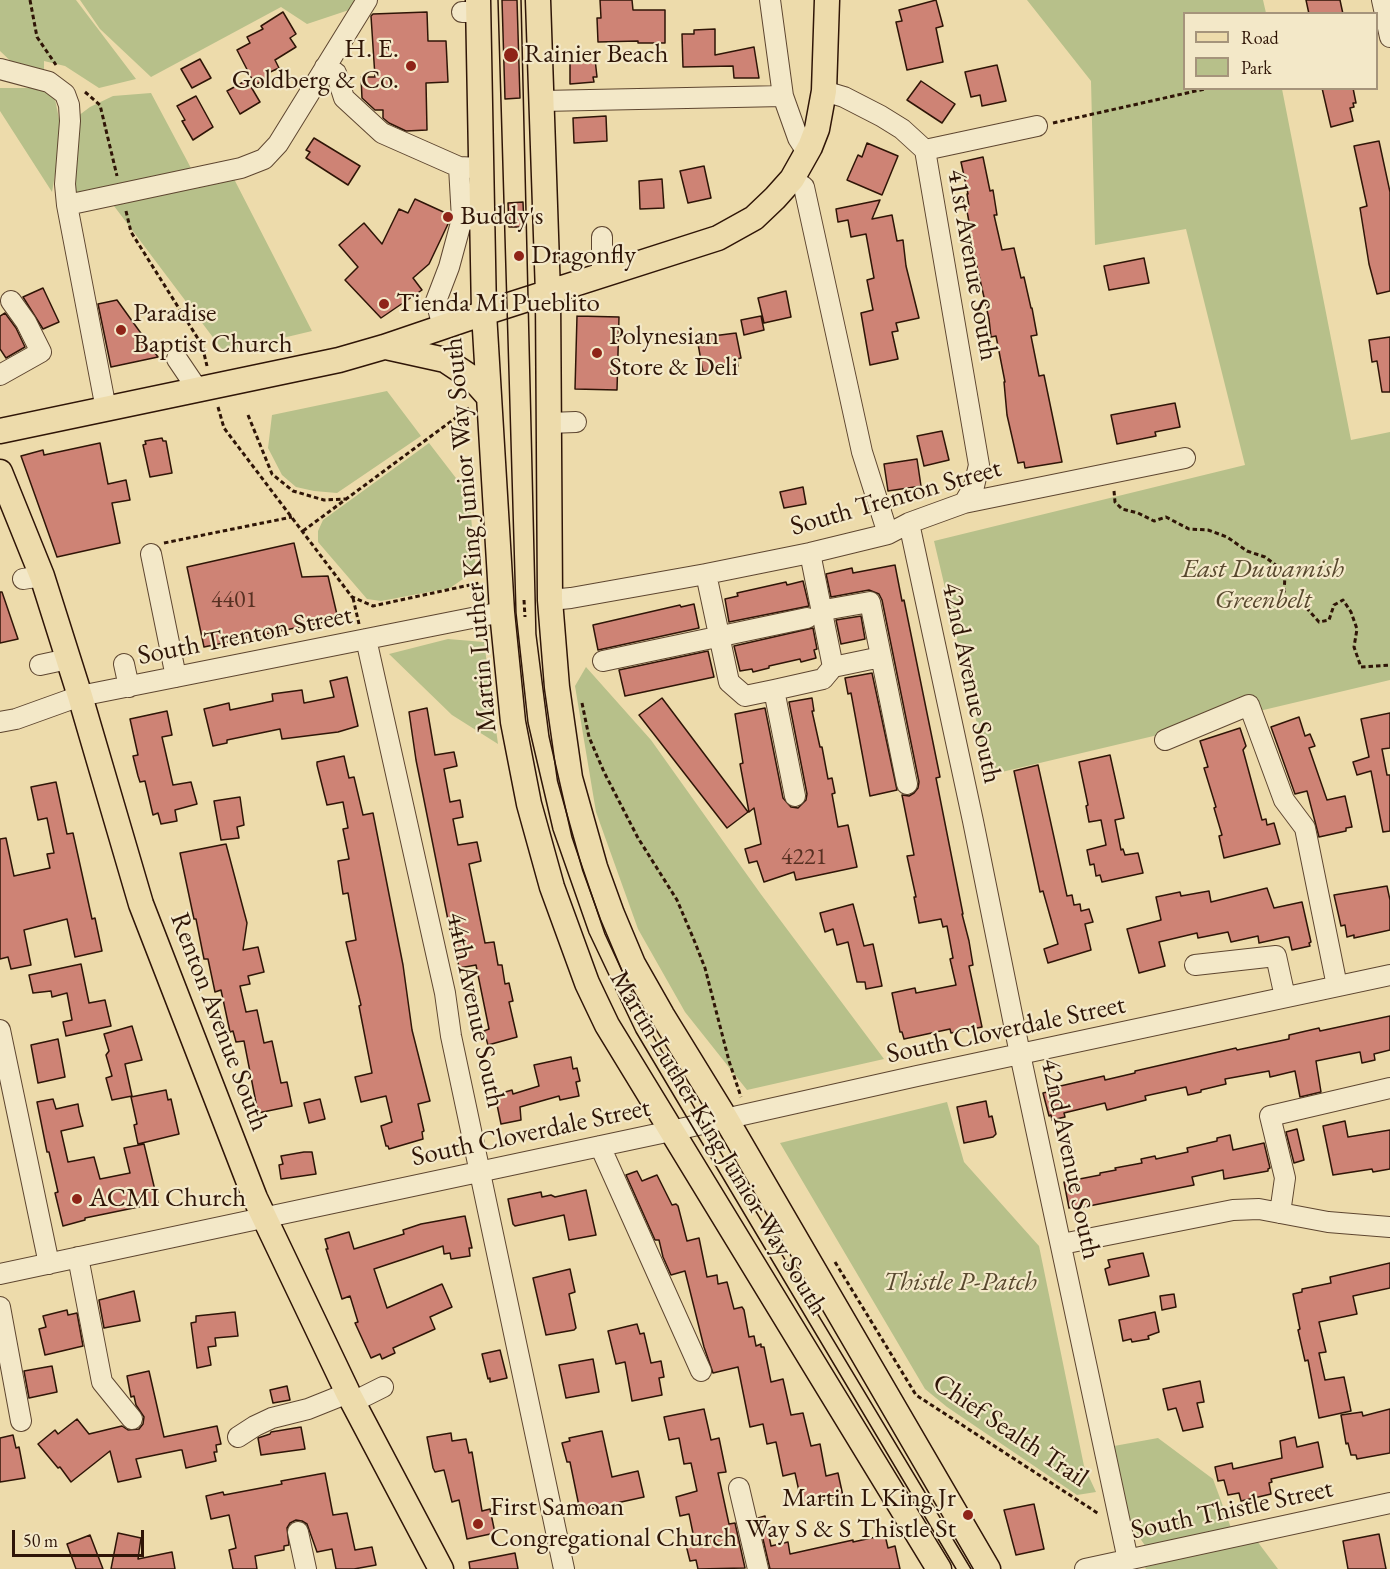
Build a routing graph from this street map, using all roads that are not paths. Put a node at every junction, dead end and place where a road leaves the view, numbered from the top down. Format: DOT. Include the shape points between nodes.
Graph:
graph roads {
  1 [pos="367,0"];
  2 [pos="538,0"];
  3 [pos="770,0"];
  4 [pos="827,0"];
  5 [pos="1382,0"];
  6 [pos="473,8"];
  7 [pos="1390,37"];
  8 [pos="326,67"];
  9 [pos="0,69"];
  10 [pos="824,90"];
  11 [pos="783,96"];
  12 [pos="542,101"];
  13 [pos="1037,126"];
  14 [pos="925,150"];
  15 [pos="800,166"];
  16 [pos="470,168"];
  17 [pos="67,205"];
  18 [pos="472,220"];
  19 [pos="602,237"];
  20 [pos="602,276"];
  21 [pos="548,294"];
  22 [pos="11,300"];
  23 [pos="484,313"];
  24 [pos="443,327"];
  25 [pos="384,347"];
  26 [pos="177,359"];
  27 [pos="0,375"];
  28 [pos="198,390"];
  29 [pos="478,402"];
  30 [pos="106,409"];
  31 [pos="576,422"];
  32 [pos="549,423"];
  33 [pos="0,431"];
  34 [pos="1185,458"];
  35 [pos="0,472"];
  36 [pos="964,503"];
  37 [pos="909,523"];
  38 [pos="888,534"];
  39 [pos="810,553"];
  40 [pos="151,554"];
  41 [pos="706,574"];
  42 [pos="550,600"];
  43 [pos="830,609"];
  44 [pos="502,612"];
  45 [pos="807,618"];
  46 [pos="718,636"];
  47 [pos="366,639"];
  48 [pos="881,657"];
  49 [pos="68,659"];
  50 [pos="603,661"];
  51 [pos="124,664"];
  52 [pos="40,665"];
  53 [pos="833,667"];
  54 [pos="176,677"];
  55 [pos="129,687"];
  56 [pos="774,690"];
  57 [pos="80,696"];
  58 [pos="0,722"];
  59 [pos="1165,740"];
  60 [pos="907,784"];
  61 [pos="795,796"];
  62 [pos="1195,965"];
  63 [pos="1390,975"];
  64 [pos="1337,986"];
  65 [pos="1285,997"];
  66 [pos="0,1030"];
  67 [pos="1020,1054"];
  68 [pos="1390,1088"];
  69 [pos="726,1119"];
  70 [pos="671,1131"];
  71 [pos="600,1146"];
  72 [pos="481,1172"];
  73 [pos="1280,1213"];
  74 [pos="263,1218"];
  75 [pos="1390,1227"];
  76 [pos="1062,1244"];
  77 [pos="78,1257"];
  78 [pos="49,1264"];
  79 [pos="0,1274"];
  80 [pos="0,1307"];
  81 [pos="701,1371"];
  82 [pos="383,1388"];
  83 [pos="351,1397"];
  84 [pos="132,1419"];
  85 [pos="21,1421"];
  86 [pos="237,1437"];
  87 [pos="739,1488"];
  88 [pos="1390,1503"];
  89 [pos="298,1532"];
  90 [pos="1128,1560"];
  91 [pos="306,1569"];
  92 [pos="441,1569"];
  93 [pos="564,1569"];
  94 [pos="758,1569"];
  95 [pos="939,1569"];
  96 [pos="988,1569"];
  97 [pos="1085,1569"];
  1 -- 8 [label="street"];
  2 -- 12 [label="main road, Martin Luther King Junior Way South"];
  3 -- 11 [label="street"];
  4 -- 10 [label="main road"];
  5 -- 7 [label="street"];
  6 -- 16 [label="main road, Martin Luther King Junior Way South"];
  8 -- 16 [label="street" via="336,73 344,98 382,133"];
  8 -- 17 [label="street" via="278,144 264,159 242,168"];
  9 -- 17 [label="street" via="49,82 65,94 70,121"];
  10 -- 14 [label="street, 41st Avenue South" via="902,129"];
  10 -- 15 [label="main road" via="817,129"];
  11 -- 12 [label="street"];
  11 -- 15 [label="street" via="798,138"];
  12 -- 21 [label="main road, Martin Luther King Junior Way South"];
  13 -- 14 [label="street"];
  14 -- 36 [label="street, 41st Avenue South" via="980,465"];
  15 -- 20 [label="main road" via="754,218 718,238"];
  15 -- 38 [label="street" via="862,452"];
  16 -- 18 [label="main road, Martin Luther King Junior Way South"];
  17 -- 30 [label="street" via="88,276"];
  18 -- 23 [label="main road, Martin Luther King Junior Way South"];
  18 -- 24 [label="street" via="435,301"];
  19 -- 20 [label="street"];
  20 -- 21 [label="main road"];
  21 -- 23 [label="main road"];
  21 -- 32 [label="main road, Martin Luther King Junior Way South"];
  22 -- 27 [label="street" via="41,352"];
  23 -- 24 [label="main road"];
  23 -- 29 [label="main road, Martin Luther King Junior Way South"];
  24 -- 25 [label="main road"];
  25 -- 28 [label="main road"];
  25 -- 29 [label="main road" via="446,360 472,378"];
  26 -- 28 [label="street"];
  28 -- 30 [label="main road"];
  29 -- 44 [label="main road, Martin Luther King Junior Way South" via="495,479"];
  30 -- 33 [label="main road"];
  31 -- 32 [label="street"];
  32 -- 42 [label="main road, Martin Luther King Junior Way South"];
  34 -- 36 [label="street, South Trenton Street"];
  35 -- 49 [label="main road, Renton Avenue South" via="32,578"];
  36 -- 37 [label="street, South Trenton Street"];
  37 -- 38 [label="street, South Trenton Street"];
  37 -- 67 [label="street, 42nd Avenue South"];
  38 -- 39 [label="street, South Trenton Street"];
  39 -- 41 [label="street, South Trenton Street"];
  39 -- 53 [label="street"];
  40 -- 54 [label="street"];
  41 -- 42 [label="street, South Trenton Street"];
  41 -- 46 [label="street"];
  42 -- 69 [label="main road, Martin Luther King Junior Way South" via="570,778 595,867 633,964"];
  43 -- 48 [label="street" via="870,602"];
  44 -- 47 [label="street, South Trenton Street"];
  44 -- 70 [label="main road, Martin Luther King Junior Way South" via="513,722 529,804 552,887 587,983 607,1025"];
  45 -- 46 [label="street"];
  46 -- 50 [label="street"];
  46 -- 56 [label="street" via="729,682 745,696"];
  47 -- 54 [label="street, South Trenton Street"];
  47 -- 72 [label="street, 44th Avenue South"];
  48 -- 53 [label="street"];
  48 -- 60 [label="street"];
  49 -- 52 [label="street"];
  49 -- 57 [label="main road, Renton Avenue South"];
  51 -- 55 [label="street"];
  53 -- 56 [label="street" via="823,679"];
  54 -- 55 [label="street, South Trenton Street"];
  55 -- 57 [label="street, South Trenton Street"];
  56 -- 61 [label="street"];
  57 -- 58 [label="street, South Trenton Street"];
  57 -- 74 [label="main road, Renton Avenue South" via="141,904"];
  59 -- 64 [label="street" via="1249,705 1284,800 1305,828"];
  62 -- 65 [label="street" via="1276,956"];
  63 -- 64 [label="street, South Cloverdale Street"];
  64 -- 65 [label="street, South Cloverdale Street"];
  65 -- 67 [label="street, South Cloverdale Street"];
  66 -- 78 [label="street"];
  67 -- 69 [label="street, South Cloverdale Street"];
  67 -- 76 [label="street, 42nd Avenue South"];
  68 -- 73 [label="street" via="1269,1116 1285,1178"];
  69 -- 70 [label="street, South Cloverdale Street"];
  69 -- 96 [label="main road, Martin Luther King Junior Way South"];
  70 -- 71 [label="street, South Cloverdale Street"];
  70 -- 95 [label="main road, Martin Luther King Junior Way South"];
  71 -- 72 [label="street, South Cloverdale Street"];
  71 -- 81 [label="street"];
  72 -- 74 [label="street, South Cloverdale Street"];
  72 -- 93 [label="street, 44th Avenue South"];
  73 -- 75 [label="street"];
  73 -- 76 [label="street" via="1259,1209 1214,1213"];
  74 -- 77 [label="street, South Cloverdale Street"];
  74 -- 83 [label="main road, Renton Avenue South"];
  76 -- 90 [label="street, 42nd Avenue South"];
  77 -- 78 [label="street, South Cloverdale Street"];
  77 -- 84 [label="street" via="102,1382"];
  78 -- 79 [label="street, South Cloverdale Street"];
  80 -- 85 [label="street"];
  82 -- 83 [label="street"];
  83 -- 86 [label="street" via="272,1418"];
  83 -- 92 [label="main road, Renton Avenue South"];
  87 -- 94 [label="street"];
  88 -- 90 [label="street, South Thistle Street"];
  89 -- 91 [label="street"];
  90 -- 97 [label="street, South Thistle Street"];
}
